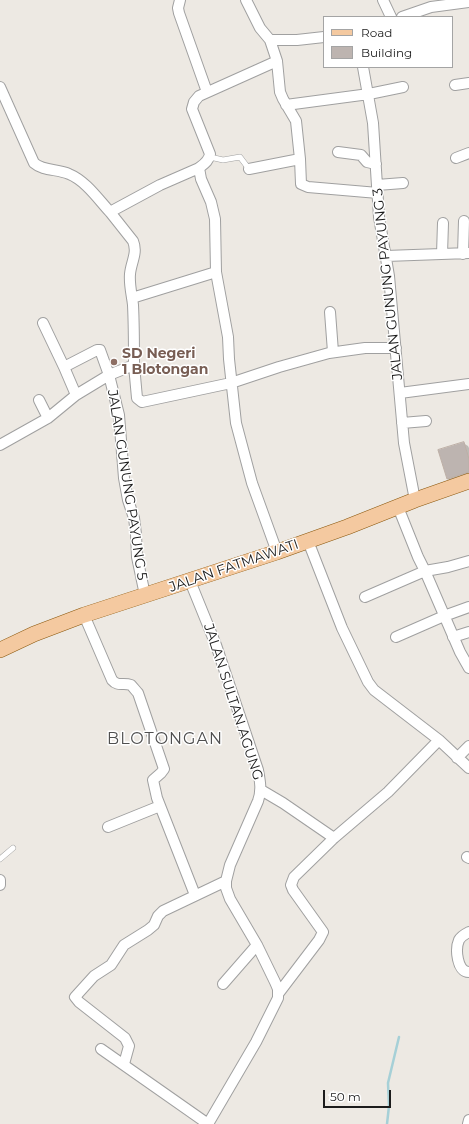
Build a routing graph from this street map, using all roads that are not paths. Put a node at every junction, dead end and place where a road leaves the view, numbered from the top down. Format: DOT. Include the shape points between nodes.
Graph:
graph roads {
  1 [pos="180,0"];
  2 [pos="246,0"];
  3 [pos="383,0"];
  4 [pos="469,2"];
  5 [pos="391,16"];
  6 [pos="405,16"];
  7 [pos="323,37"];
  8 [pos="270,40"];
  9 [pos="277,61"];
  10 [pos="363,68"];
  11 [pos="469,83"];
  12 [pos="455,85"];
  13 [pos="0,87"];
  14 [pos="403,87"];
  15 [pos="207,92"];
  16 [pos="369,94"];
  17 [pos="286,105"];
  18 [pos="338,152"];
  19 [pos="469,153"];
  20 [pos="210,157"];
  21 [pos="456,158"];
  22 [pos="300,159"];
  23 [pos="376,164"];
  24 [pos="199,168"];
  25 [pos="249,169"];
  26 [pos="403,183"];
  27 [pos="378,189"];
  28 [pos="110,212"];
  29 [pos="464,221"];
  30 [pos="443,222"];
  31 [pos="442,254"];
  32 [pos="466,254"];
  33 [pos="386,256"];
  34 [pos="216,272"];
  35 [pos="132,298"];
  36 [pos="330,312"];
  37 [pos="43,323"];
  38 [pos="396,348"];
  39 [pos="333,352"];
  40 [pos="134,365"];
  41 [pos="64,367"];
  42 [pos="109,376"];
  43 [pos="231,383"];
  44 [pos="469,384"];
  45 [pos="400,393"];
  46 [pos="76,395"];
  47 [pos="39,400"];
  48 [pos="48,418"];
  49 [pos="426,421"];
  50 [pos="402,423"];
  51 [pos="0,445"];
  52 [pos="469,482"];
  53 [pos="415,500"];
  54 [pos="398,507"];
  55 [pos="308,541"];
  56 [pos="277,552"];
  57 [pos="469,561"];
  58 [pos="425,571"];
  59 [pos="190,581"];
  60 [pos="145,595"];
  61 [pos="365,597"];
  62 [pos="469,607"];
  63 [pos="84,616"];
  64 [pos="444,616"];
  65 [pos="469,632"];
  66 [pos="396,637"];
  67 [pos="453,637"];
  68 [pos="0,649"];
  69 [pos="469,668"];
  70 [pos="439,740"];
  71 [pos="469,746"];
  72 [pos="457,758"];
  73 [pos="469,768"];
  74 [pos="261,790"];
  75 [pos="160,806"];
  76 [pos="108,827"];
  77 [pos="334,838"];
  78 [pos="13,848"];
  79 [pos="0,859"];
  80 [pos="0,880"];
  81 [pos="226,881"];
  82 [pos="0,885"];
  83 [pos="196,895"];
  84 [pos="469,932"];
  85 [pos="257,945"];
  86 [pos="469,972"];
  87 [pos="223,984"];
  88 [pos="278,994"];
  89 [pos="101,1049"];
  90 [pos="124,1064"];
  91 [pos="469,1120"];
  92 [pos="208,1124"];
  93 [pos="468,1124"];
  1 -- 15 [label="street" via="179,14"];
  2 -- 8 [label="street" via="260,28"];
  3 -- 5 [label="street"];
  4 -- 6 [label="street" via="431,7"];
  7 -- 8 [label="street"];
  8 -- 9 [label="street"];
  9 -- 15 [label="street"];
  9 -- 17 [label="street" via="280,92"];
  10 -- 16 [label="street, JALAN GUNUNG PAYUNG 3"];
  11 -- 12 [label="street"];
  13 -- 28 [label="street" via="34,163 42,168 76,178"];
  14 -- 16 [label="street"];
  15 -- 20 [label="street" via="199,96 192,109"];
  16 -- 17 [label="street"];
  16 -- 23 [label="street, JALAN GUNUNG PAYUNG 3"];
  17 -- 22 [label="street" via="296,121"];
  18 -- 23 [label="street" via="361,155 368,162"];
  19 -- 21 [label="street"];
  20 -- 24 [label="street"];
  20 -- 25 [label="lane" via="223,160 240,157"];
  22 -- 25 [label="street"];
  22 -- 27 [label="street" via="300,180 303,186 369,193"];
  23 -- 27 [label="street, JALAN GUNUNG PAYUNG 3"];
  24 -- 28 [label="street" via="160,185"];
  24 -- 34 [label="street" via="200,179 211,202 215,220"];
  26 -- 27 [label="street"];
  27 -- 33 [label="street, JALAN GUNUNG PAYUNG 3" via="379,217"];
  28 -- 35 [label="street" via="135,246 136,252 130,273"];
  29 -- 32 [label="street"];
  30 -- 31 [label="street"];
  31 -- 32 [label="street"];
  31 -- 33 [label="street"];
  33 -- 38 [label="street, JALAN GUNUNG PAYUNG 3"];
  34 -- 35 [label="street"];
  34 -- 43 [label="street" via="228,337"];
  35 -- 40 [label="street"];
  36 -- 39 [label="street"];
  37 -- 41 [label="street"];
  38 -- 39 [label="street"];
  38 -- 45 [label="street, JALAN GUNUNG PAYUNG 3"];
  39 -- 43 [label="street" via="278,366"];
  40 -- 42 [label="street"];
  40 -- 43 [label="street" via="137,398 142,402"];
  41 -- 42 [label="street, JALAN GUNUNG PAYUNG 5" via="100,350"];
  41 -- 46 [label="street"];
  42 -- 46 [label="street"];
  42 -- 60 [label="street, JALAN GUNUNG PAYUNG 5" via="119,415 124,478 134,518 137,557"];
  43 -- 56 [label="street" via="236,423 243,450"];
  44 -- 45 [label="street"];
  45 -- 50 [label="street, JALAN GUNUNG PAYUNG 3"];
  46 -- 48 [label="street"];
  47 -- 48 [label="street"];
  48 -- 51 [label="street"];
  49 -- 50 [label="street"];
  50 -- 53 [label="street, JALAN GUNUNG PAYUNG 3"];
  52 -- 53 [label="main road, JALAN FATMAWATI"];
  53 -- 54 [label="main road, JALAN FATMAWATI"];
  54 -- 55 [label="main road, JALAN FATMAWATI"];
  54 -- 58 [label="street"];
  55 -- 56 [label="main road, JALAN FATMAWATI"];
  55 -- 70 [label="street" via="342,628 368,682 382,697"];
  56 -- 59 [label="main road, JALAN FATMAWATI"];
  57 -- 58 [label="street"];
  58 -- 61 [label="street"];
  58 -- 64 [label="street"];
  59 -- 60 [label="main road, JALAN FATMAWATI"];
  59 -- 74 [label="street, JALAN SULTAN AGUNG" via="216,645 258,770"];
  60 -- 63 [label="main road, JALAN FATMAWATI"];
  62 -- 64 [label="street"];
  63 -- 68 [label="main road, JALAN FATMAWATI"];
  63 -- 75 [label="street" via="114,683 131,686 138,693 164,769 153,780"];
  64 -- 66 [label="street"];
  64 -- 67 [label="street"];
  65 -- 67 [label="street"];
  67 -- 69 [label="street"];
  70 -- 72 [label="street"];
  70 -- 77 [label="street" via="388,792"];
  71 -- 72 [label="street"];
  72 -- 73 [label="street"];
  74 -- 77 [label="street"];
  74 -- 81 [label="street, JALAN SULTAN AGUNG" via="230,865"];
  75 -- 76 [label="street"];
  75 -- 83 [label="street"];
  77 -- 88 [label="street" via="292,881 293,890 323,932"];
  78 -- 79 [label="lane"];
  80 -- 82 [label="street"];
  81 -- 83 [label="street"];
  81 -- 85 [label="street" via="228,894"];
  83 -- 90 [label="street" via="163,911 154,925 124,945 111,965 94,976 75,997 126,1038 129,1046"];
  84 -- 86 [label="street" via="462,936 457,946 460,968 464,972"];
  85 -- 87 [label="street"];
  85 -- 88 [label="street"];
  88 -- 92 [label="street" via="256,1042"];
  89 -- 90 [label="street"];
  90 -- 92 [label="street"];
  91 -- 93 [label="street"];
}
